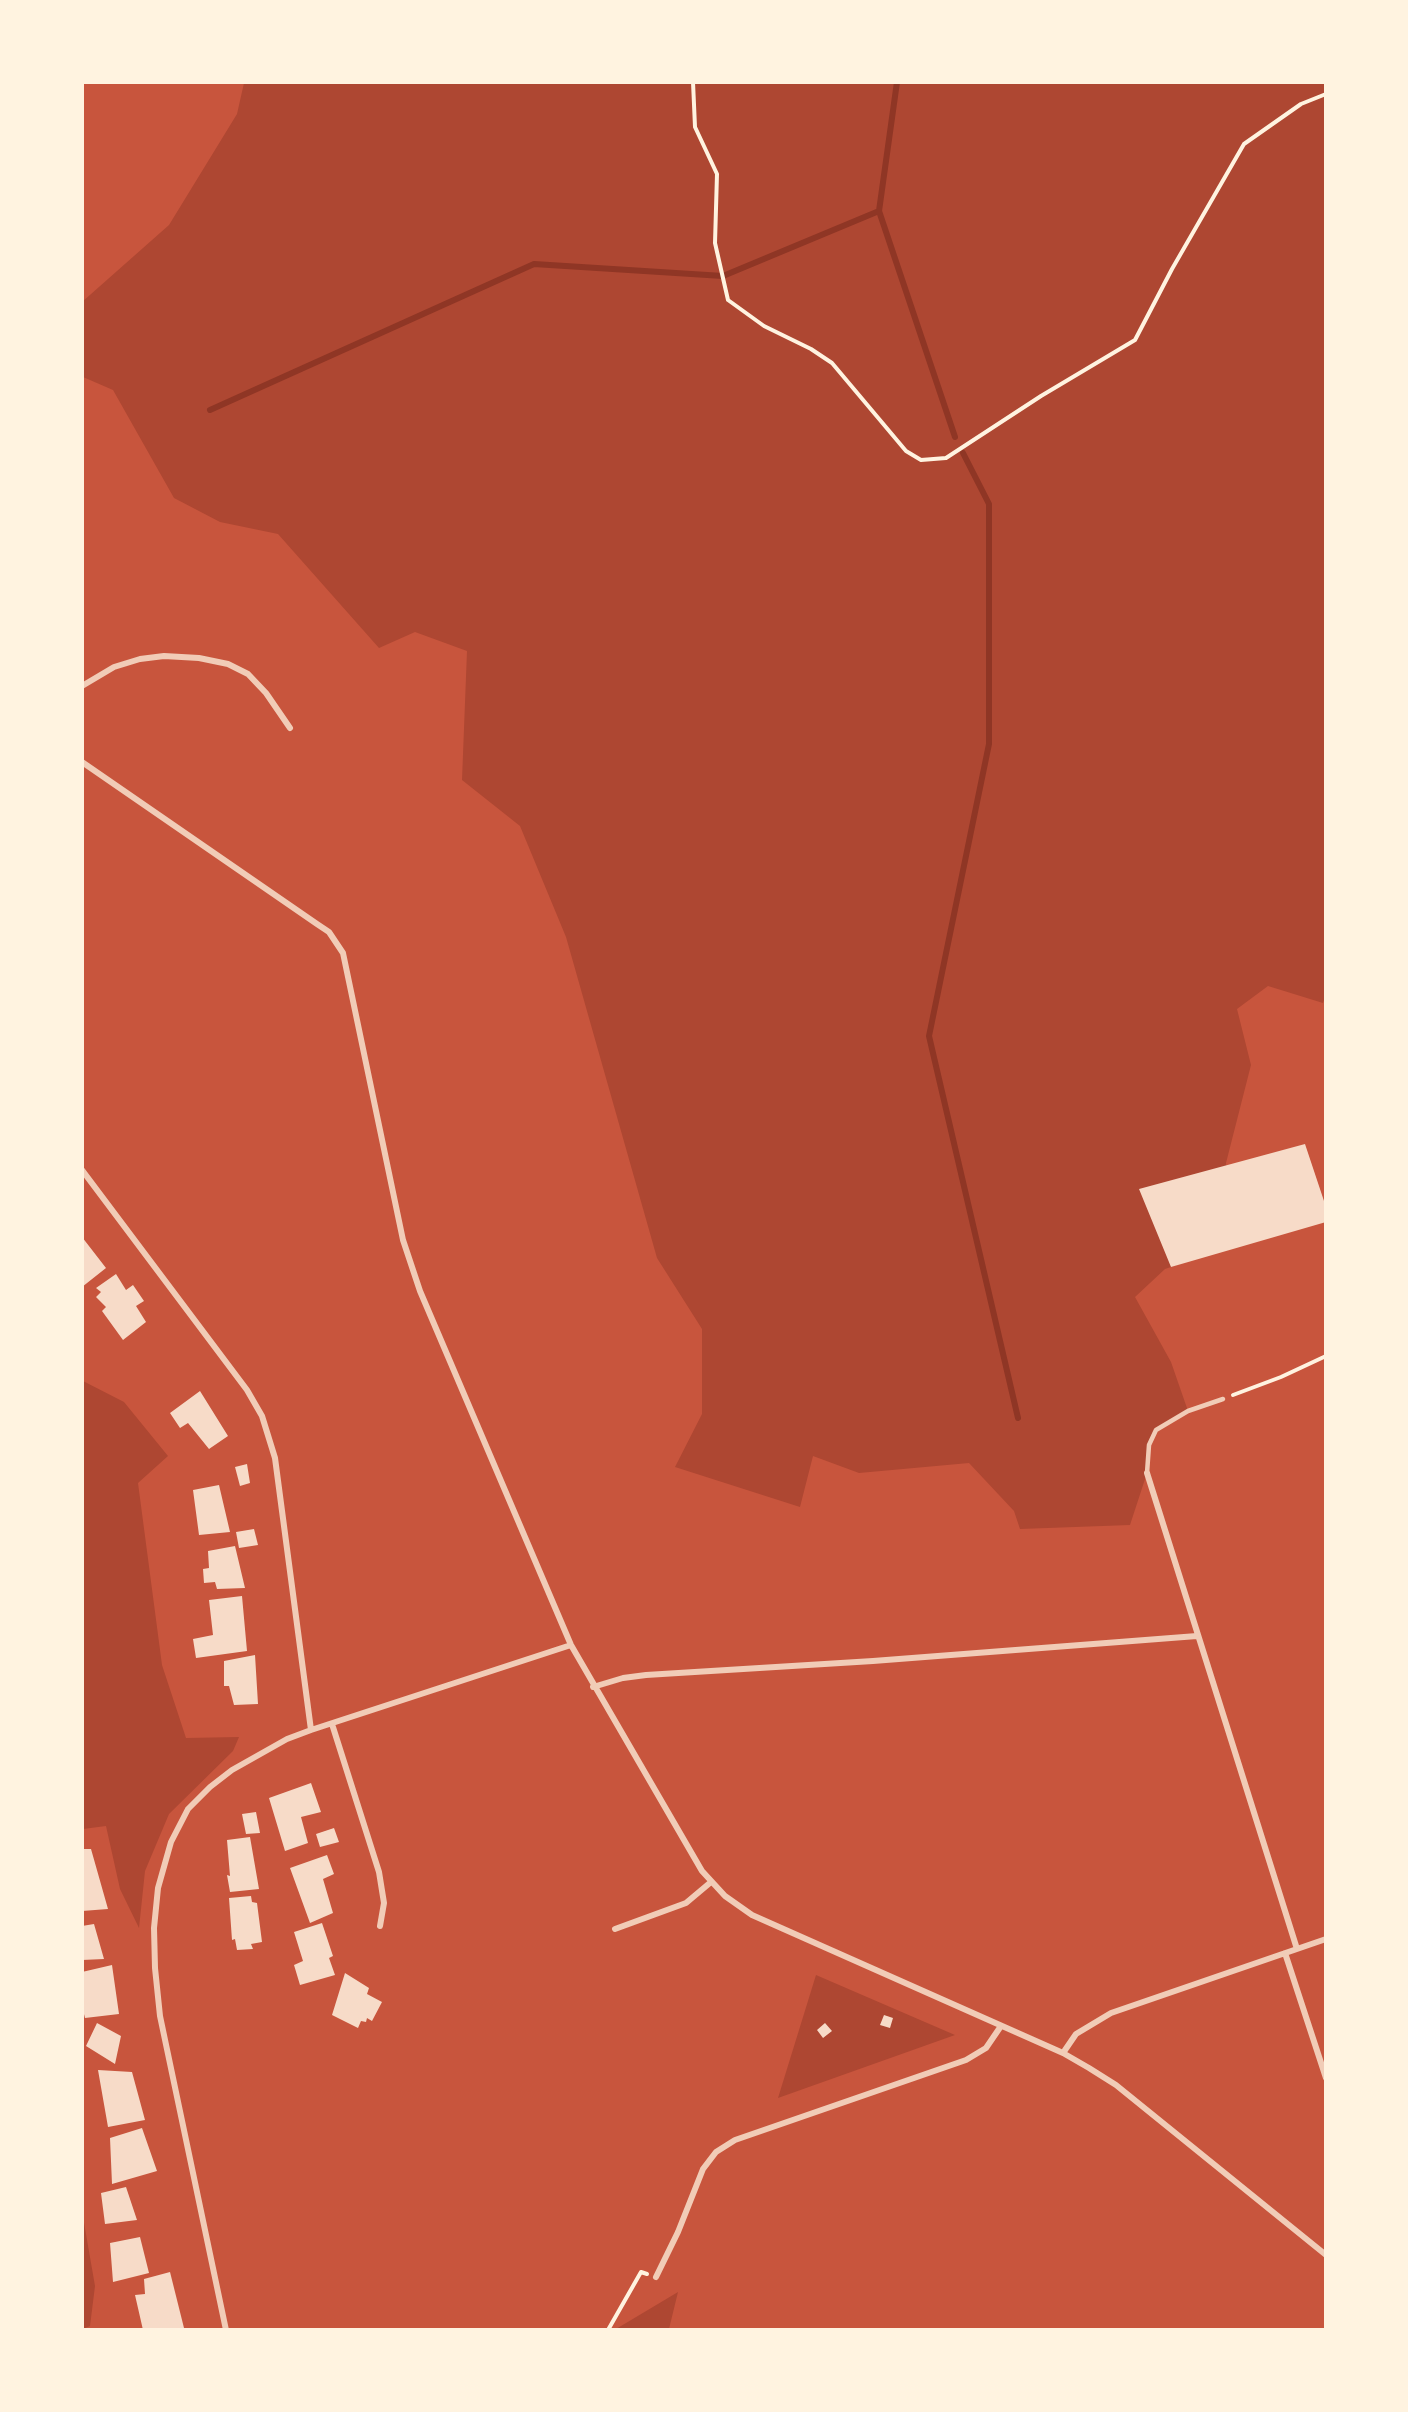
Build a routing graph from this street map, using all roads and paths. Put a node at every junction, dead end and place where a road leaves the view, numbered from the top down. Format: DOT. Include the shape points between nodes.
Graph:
graph roads {
  1 [pos="693,82"];
  2 [pos="1326,94"];
  3 [pos="82,686"];
  4 [pos="290,728"];
  5 [pos="82,762"];
  6 [pos="82,1170"];
  7 [pos="1326,1356"];
  8 [pos="1223,1399"];
  9 [pos="1147,1473"];
  10 [pos="1197,1636"];
  11 [pos="571,1645"];
  12 [pos="593,1687"];
  13 [pos="332,1724"];
  14 [pos="311,1730"];
  15 [pos="711,1882"];
  16 [pos="380,1926"];
  17 [pos="615,1929"];
  18 [pos="1326,1939"];
  19 [pos="1297,1949"];
  20 [pos="1285,1953"];
  21 [pos="1001,2026"];
  22 [pos="1063,2053"];
  23 [pos="1326,2078"];
  24 [pos="1326,2255"];
  25 [pos="656,2277"];
  26 [pos="226,2330"];
  27 [pos="608,2330"];
  1 -- 2 [label="path" via="696,127 717,174 714,243 728,300 764,326 832,363 906,451 921,460 946,458 1135,340 1244,144 1301,104"];
  3 -- 4 [label="street" via="114,667 140,659 199,658 228,664 248,674"];
  5 -- 11 [label="street" via="329,932 343,953 411,1266"];
  6 -- 14 [label="street" via="233,1371 262,1416 274,1458"];
  7 -- 8 [label="path"];
  8 -- 9 [label="lane" via="1188,1411 1156,1430 1149,1445"];
  9 -- 10 [label="street"];
  10 -- 12 [label="street" via="646,1674"];
  10 -- 19 [label="street"];
  11 -- 12 [label="street"];
  11 -- 13 [label="street"];
  12 -- 15 [label="street"];
  13 -- 14 [label="street"];
  13 -- 16 [label="street" via="379,1872 384,1903"];
  14 -- 26 [label="street" via="258,1754 210,1786 188,1809 171,1842 158,1888 154,1948 160,2016"];
  15 -- 17 [label="street" via="686,1903"];
  15 -- 21 [label="street" via="753,1915"];
  18 -- 19 [label="street"];
  19 -- 20 [label="street"];
  20 -- 22 [label="street" via="1111,2013 1076,2034"];
  20 -- 23 [label="street"];
  21 -- 22 [label="street"];
  21 -- 25 [label="street" via="986,2048 966,2060 735,2140 716,2152 703,2169"];
  22 -- 24 [label="street" via="1116,2085"];
  25 -- 27 [label="path" via="641,2272"];
}
